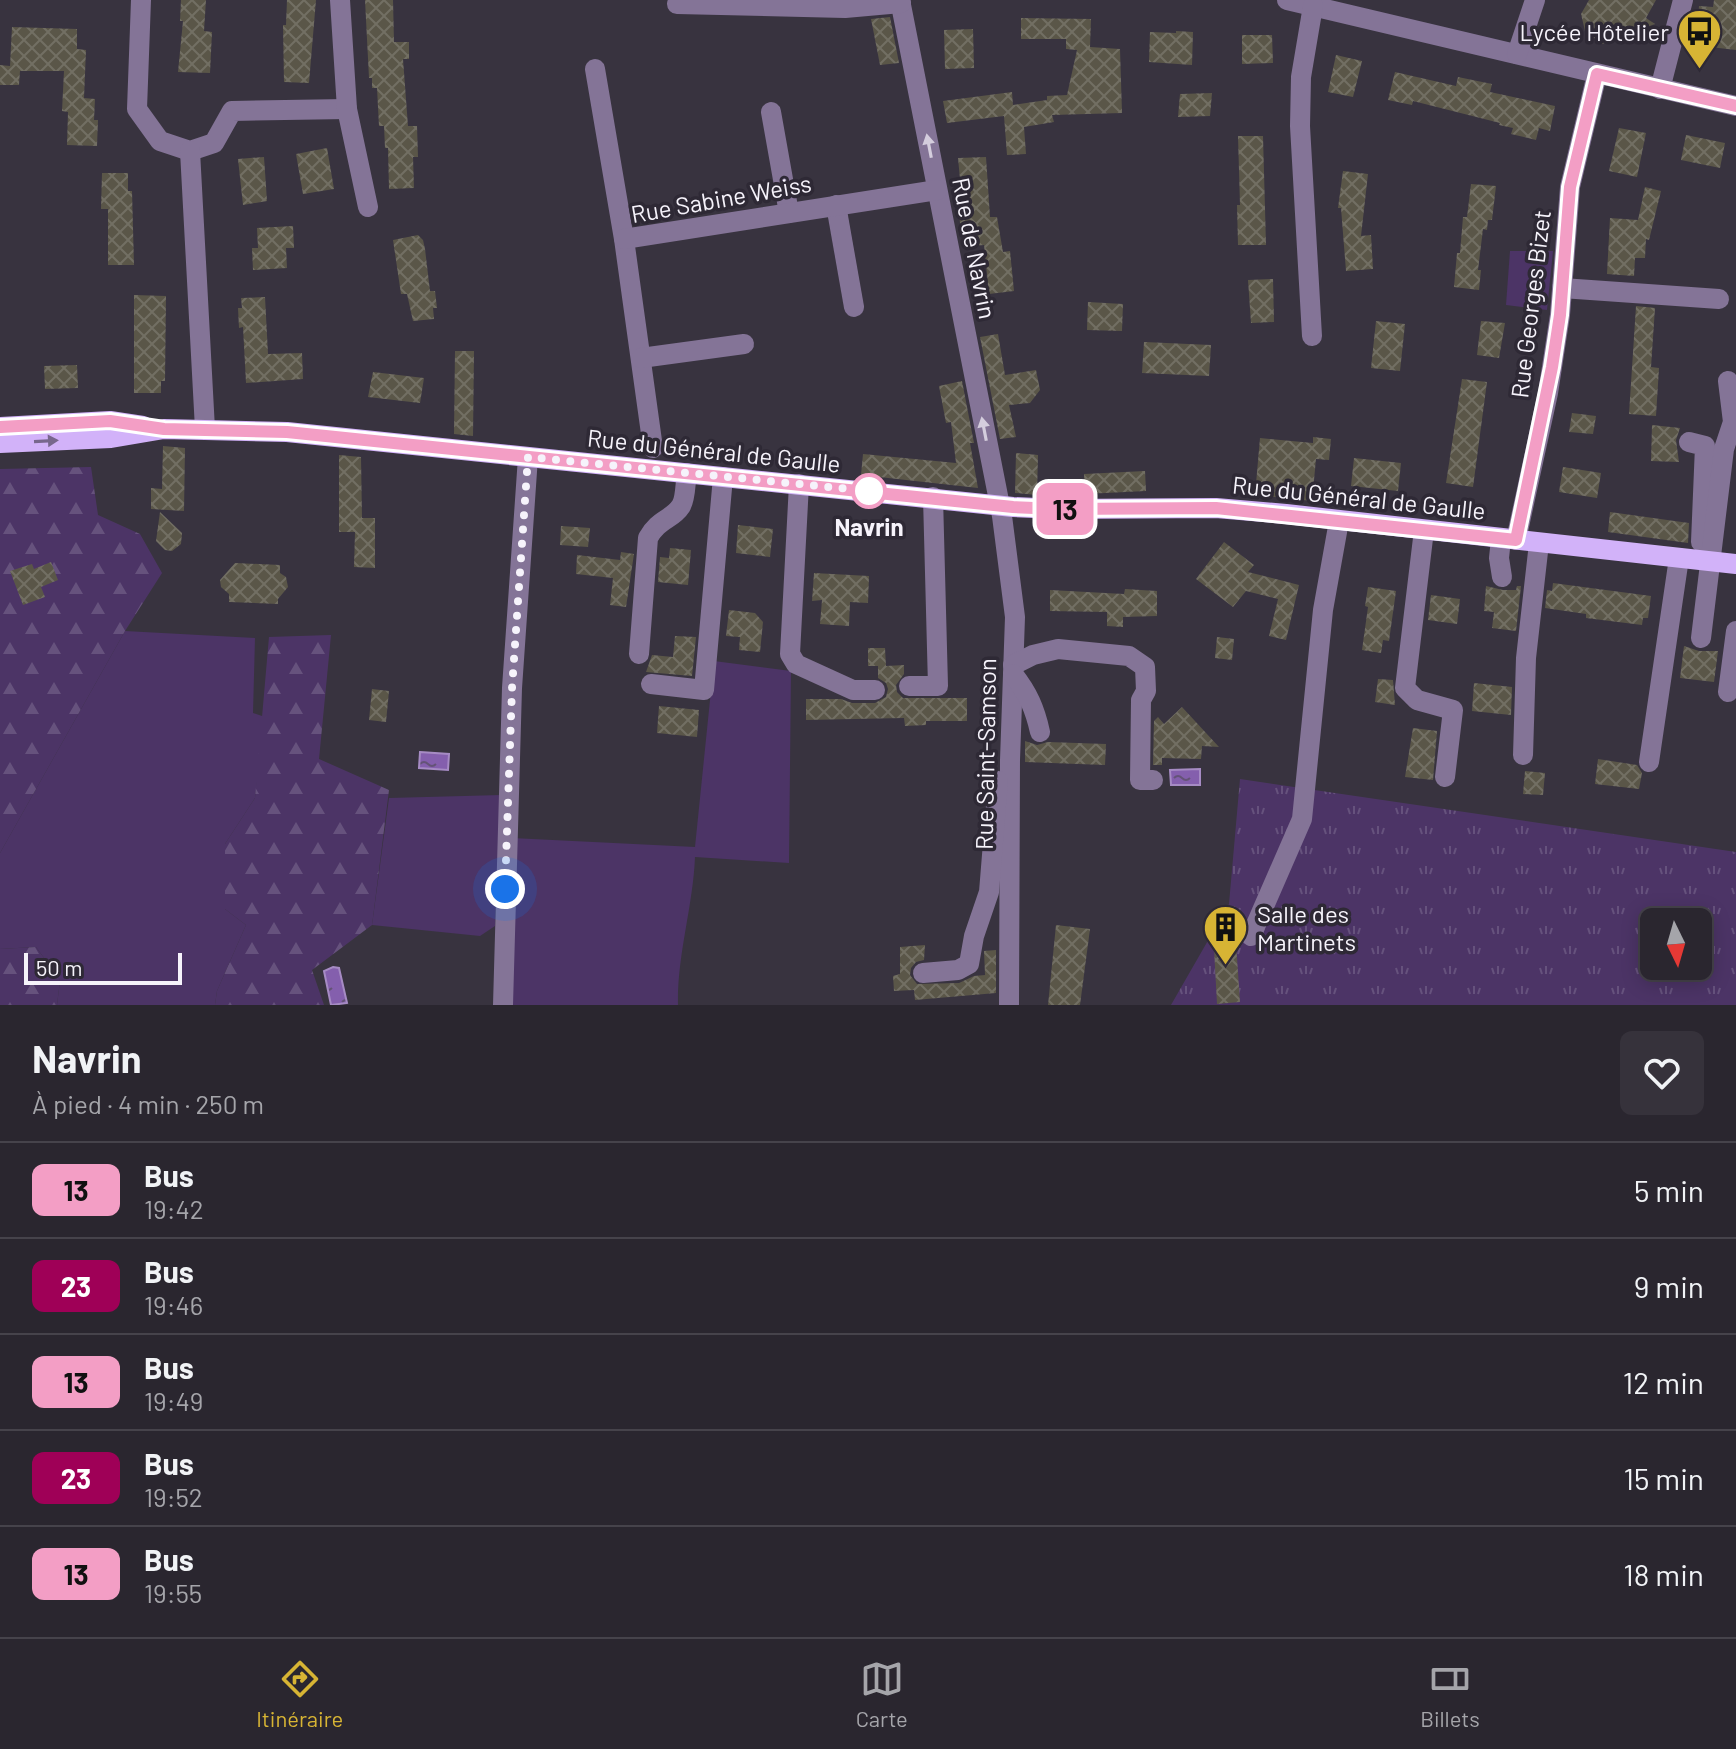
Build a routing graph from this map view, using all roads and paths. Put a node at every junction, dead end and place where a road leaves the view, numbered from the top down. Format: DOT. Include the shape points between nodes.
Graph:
graph roads {
  1 [pos="141,0"];
  2 [pos="340,0"];
  3 [pos="1287,0"];
  4 [pos="1535,0"];
  5 [pos="1683,0"];
  6 [pos="900,2"];
  7 [pos="677,4"];
  8 [pos="1313,6"];
  9 [pos="1517,54"];
  10 [pos="595,69"];
  11 [pos="1597,74"];
  12 [pos="1660,89"];
  13 [pos="1736,106"];
  14 [pos="347,109"];
  15 [pos="771,112"];
  16 [pos="190,151"];
  17 [pos="937,190"];
  18 [pos="836,205"];
  19 [pos="368,207"];
  20 [pos="789,213"];
  21 [pos="624,239"];
  22 [pos="1562,288"];
  23 [pos="1719,299"];
  24 [pos="854,307"];
  25 [pos="1312,336"];
  26 [pos="744,344"];
  27 [pos="641,358"];
  28 [pos="1728,381"];
  29 [pos="0,427"];
  30 [pos="164,429"];
  31 [pos="205,429"];
  32 [pos="1689,442"];
  33 [pos="0,443"];
  34 [pos="653,448"];
  35 [pos="528,457"];
  36 [pos="687,473"];
  37 [pos="723,477"];
  38 [pos="792,484"];
  39 [pos="933,497"];
  40 [pos="999,505"];
  41 [pos="1339,521"];
  42 [pos="1424,530"];
  43 [pos="1508,540"];
  44 [pos="1539,543"];
  45 [pos="1679,558"];
  46 [pos="1706,561"];
  47 [pos="1736,564"];
  48 [pos="1502,577"];
  49 [pos="780,591"];
  50 [pos="1736,631"];
  51 [pos="1701,638"];
  52 [pos="639,654"];
  53 [pos="1013,669"];
  54 [pos="651,684"];
  55 [pos="909,686"];
  56 [pos="875,690"];
  57 [pos="1728,692"];
  58 [pos="1040,732"];
  59 [pos="1523,755"];
  60 [pos="1010,760"];
  61 [pos="1649,762"];
  62 [pos="1445,777"];
  63 [pos="1153,780"];
  64 [pos="1251,936"];
  65 [pos="923,973"];
  66 [pos="503,1005"];
  67 [pos="1009,1005"];
  1 -- 16 [label="street" via="137,109 160,141"];
  2 -- 14 [label="street"];
  3 -- 8 [label="street"];
  4 -- 9 [label="street"];
  5 -- 12 [label="street"];
  6 -- 7 [label="street" via="845,8"];
  17 -- 6 [label="street, Rue de Navrin, one-way"];
  8 -- 9 [label="street"];
  8 -- 25 [label="street" via="1301,77 1300,126"];
  9 -- 11 [label="street"];
  10 -- 21 [label="street"];
  11 -- 12 [label="street"];
  11 -- 22 [label="street, Rue Georges Bizet" via="1570,187"];
  12 -- 13 [label="street"];
  14 -- 16 [label="street" via="232,111 214,143"];
  14 -- 19 [label="street"];
  15 -- 20 [label="street"];
  16 -- 31 [label="street"];
  17 -- 18 [label="street, Rue Sabine Weiss"];
  40 -- 17 [label="street, Rue de Navrin, one-way"];
  18 -- 20 [label="street, Rue Sabine Weiss"];
  18 -- 24 [label="street"];
  20 -- 21 [label="street, Rue Sabine Weiss"];
  21 -- 27 [label="street, Rue Sabine Weiss"];
  22 -- 23 [label="street"];
  22 -- 43 [label="street, Rue Georges Bizet" via="1548,393"];
  26 -- 27 [label="street"];
  27 -- 34 [label="street, Rue Sabine Weiss"];
  28 -- 46 [label="street" via="1733,422"];
  29 -- 30 [label="main road, Rue du Général de Gaulle" via="110,421"];
  30 -- 31 [label="main road, Rue du Général de Gaulle"];
  33 -- 30 [label="main road, Rue du Général de Gaulle, one-way" via="111,438"];
  31 -- 35 [label="main road, Rue du Général de Gaulle"];
  32 -- 46 [label="street" via="1705,446"];
  35 -- 36 [label="main road, Rue du Général de Gaulle"];
  35 -- 66 [label="street" via="512,688"];
  36 -- 37 [label="main road, Rue du Général de Gaulle"];
  36 -- 52 [label="street" via="683,503 655,525 648,538"];
  37 -- 38 [label="main road, Rue du Général de Gaulle"];
  37 -- 54 [label="street" via="704,690"];
  38 -- 39 [label="main road, Rue du Général de Gaulle"];
  38 -- 49 [label="street"];
  38 -- 56 [label="street" via="790,654 796,664 853,690"];
  39 -- 40 [label="main road, Rue du Général de Gaulle"];
  39 -- 55 [label="street" via="938,686"];
  40 -- 41 [label="main road, Rue du Général de Gaulle" via="1216,508"];
  40 -- 53 [label="street, Rue Saint-Samson" via="1015,617"];
  41 -- 42 [label="main road, Rue du Général de Gaulle"];
  41 -- 64 [label="street" via="1323,610 1302,819"];
  42 -- 43 [label="main road, Rue du Général de Gaulle"];
  42 -- 62 [label="street" via="1405,688 1417,700 1453,710"];
  43 -- 44 [label="main road, Rue du Général de Gaulle"];
  43 -- 48 [label="street, Rue Georges Bizet" via="1499,558"];
  44 -- 45 [label="main road, Rue du Général de Gaulle"];
  44 -- 59 [label="street" via="1526,658"];
  45 -- 46 [label="main road, Rue du Général de Gaulle"];
  45 -- 61 [label="street"];
  46 -- 47 [label="main road, Rue du Général de Gaulle"];
  46 -- 51 [label="street"];
  50 -- 57 [label="street"];
  53 -- 58 [label="street" via="1036,709"];
  53 -- 60 [label="street, Rue Saint-Samson"];
  53 -- 63 [label="street" via="1033,655 1058,649 1129,656 1145,667 1140,780"];
  60 -- 65 [label="street" via="998,781 989,892 969,964"];
  60 -- 67 [label="street, Rue Saint-Samson"];
}
